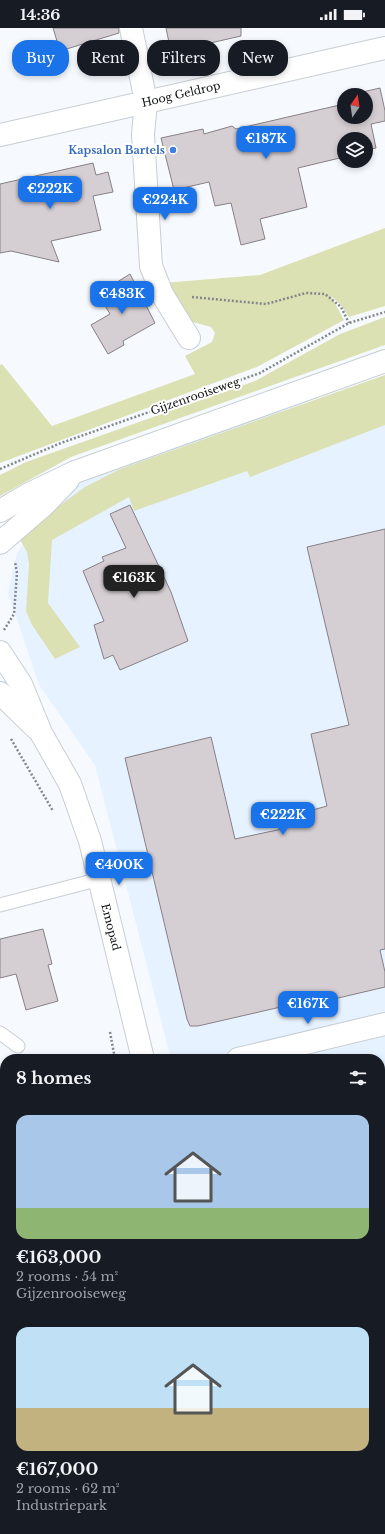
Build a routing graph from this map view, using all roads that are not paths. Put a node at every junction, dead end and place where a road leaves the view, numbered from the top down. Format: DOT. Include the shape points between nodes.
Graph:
graph roads {
  1 [pos="130,28"];
  2 [pos="385,48"];
  3 [pos="146,102"];
  4 [pos="0,135"];
  5 [pos="189,338"];
  6 [pos="385,361"];
  7 [pos="75,472"];
  8 [pos="0,511"];
  9 [pos="4,540"];
  10 [pos="2,641"];
  11 [pos="0,693"];
  12 [pos="41,732"];
  13 [pos="100,879"];
  14 [pos="0,905"];
  15 [pos="385,1024"];
  16 [pos="0,1033"];
  17 [pos="18,1046"];
  18 [pos="142,1054"];
  19 [pos="259,1054"];
  1 -- 3 [label="main road"];
  2 -- 3 [label="main road, Hoog Geldrop"];
  3 -- 4 [label="main road, Hoog Geldrop"];
  3 -- 5 [label="main road" via="143,134 151,266 162,294"];
  6 -- 7 [label="main road"];
  7 -- 8 [label="main road"];
  7 -- 9 [label="main road" via="44,506"];
  10 -- 12 [label="main road, Emopad"];
  11 -- 12 [label="main road, Emopad"];
  12 -- 13 [label="main road, Emopad" via="70,784"];
  13 -- 14 [label="lane"];
  13 -- 18 [label="main road, Emopad"];
  15 -- 19 [label="main road"];
  16 -- 17 [label="lane"];
}
